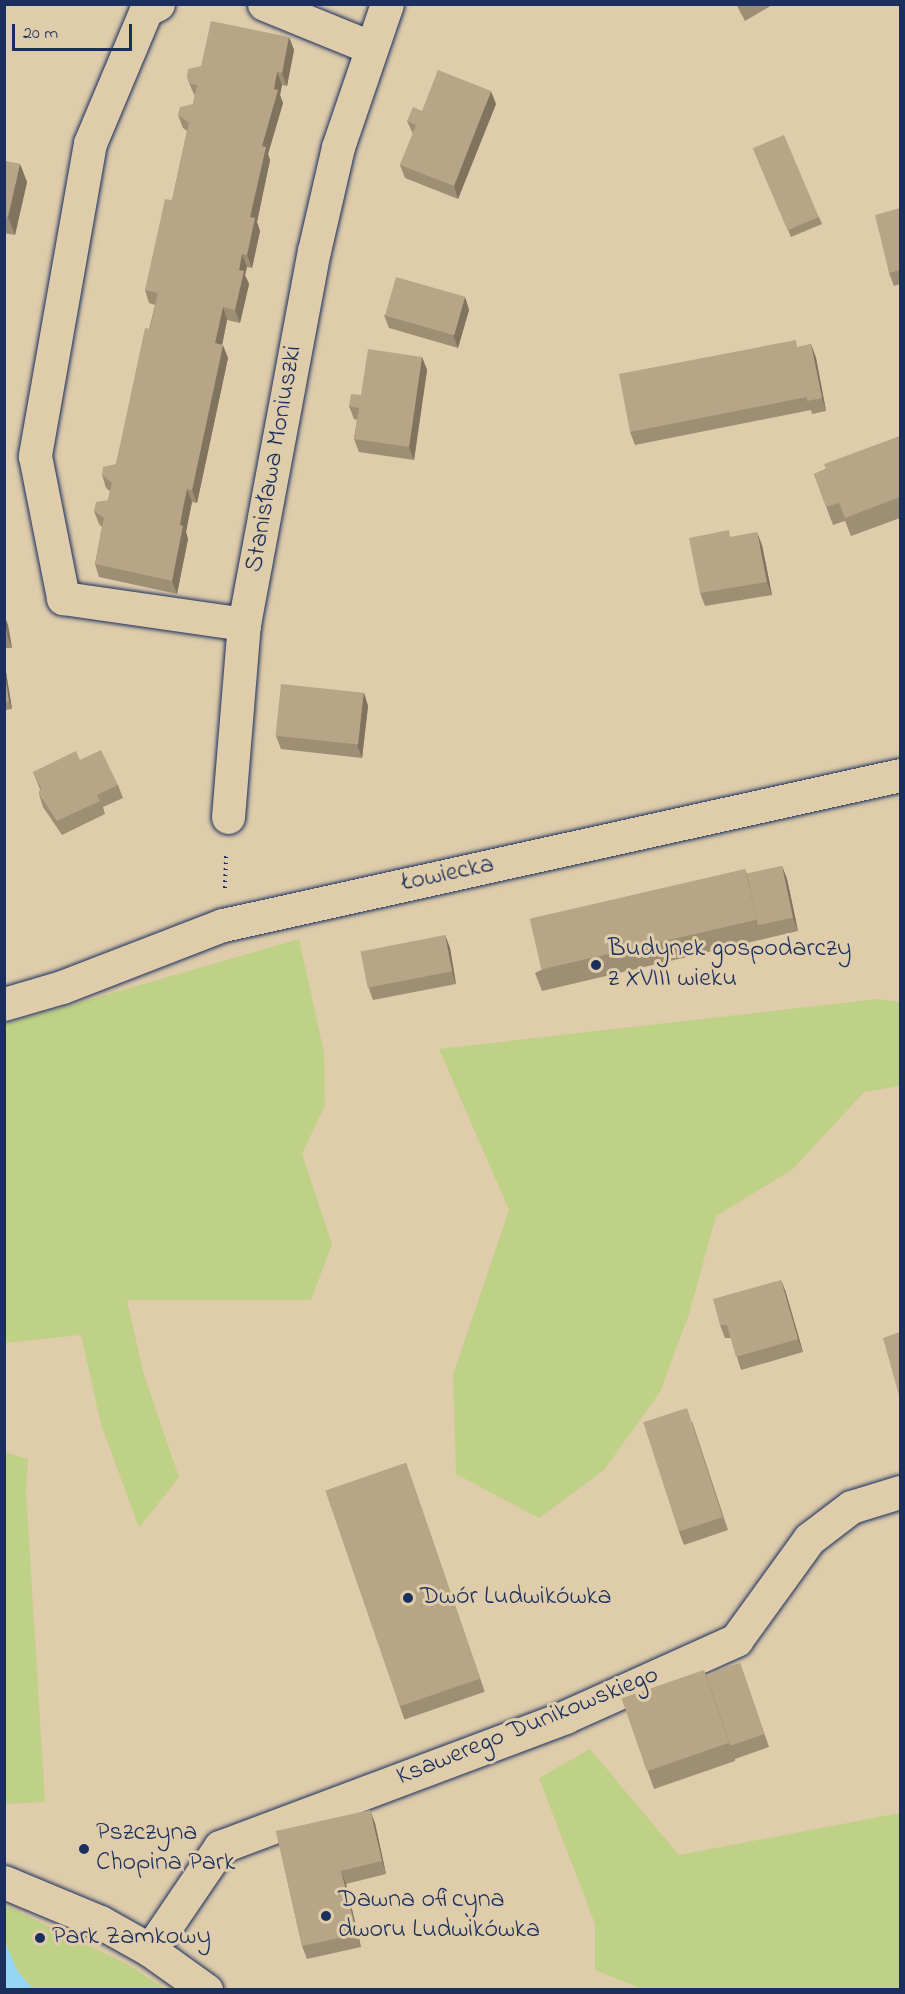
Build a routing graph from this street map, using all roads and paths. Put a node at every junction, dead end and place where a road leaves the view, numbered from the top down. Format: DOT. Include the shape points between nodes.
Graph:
graph roads {
  1 [pos="158,4"];
  2 [pos="264,4"];
  3 [pos="387,4"];
  4 [pos="370,47"];
  5 [pos="244,624"];
  6 [pos="900,775"];
  7 [pos="228,817"];
  8 [pos="223,925"];
  9 [pos="4,1004"];
  10 [pos="900,1492"];
  11 [pos="4,1882"];
  12 [pos="150,1950"];
  13 [pos="206,1989"];
  1 -- 5 [label="street" via="146,10 90,143 35,456 63,598"];
  2 -- 4 [label="street"];
  3 -- 4 [label="street, Stanisława Moniuszki"];
  4 -- 5 [label="street, Stanisława Moniuszki" via="338,147 314,251"];
  5 -- 7 [label="street, Stanisława Moniuszki"];
  6 -- 8 [label="street, Łowiecka"];
  7 -- 8 [label="path"];
  8 -- 9 [label="street, Łowiecka" via="62,987"];
  10 -- 12 [label="street, Ksawerego Dunikowskiego" via="851,1507 809,1539 736,1641 565,1717 220,1846"];
  11 -- 12 [label="street" via="51,1899"];
  12 -- 13 [label="street"];
}
